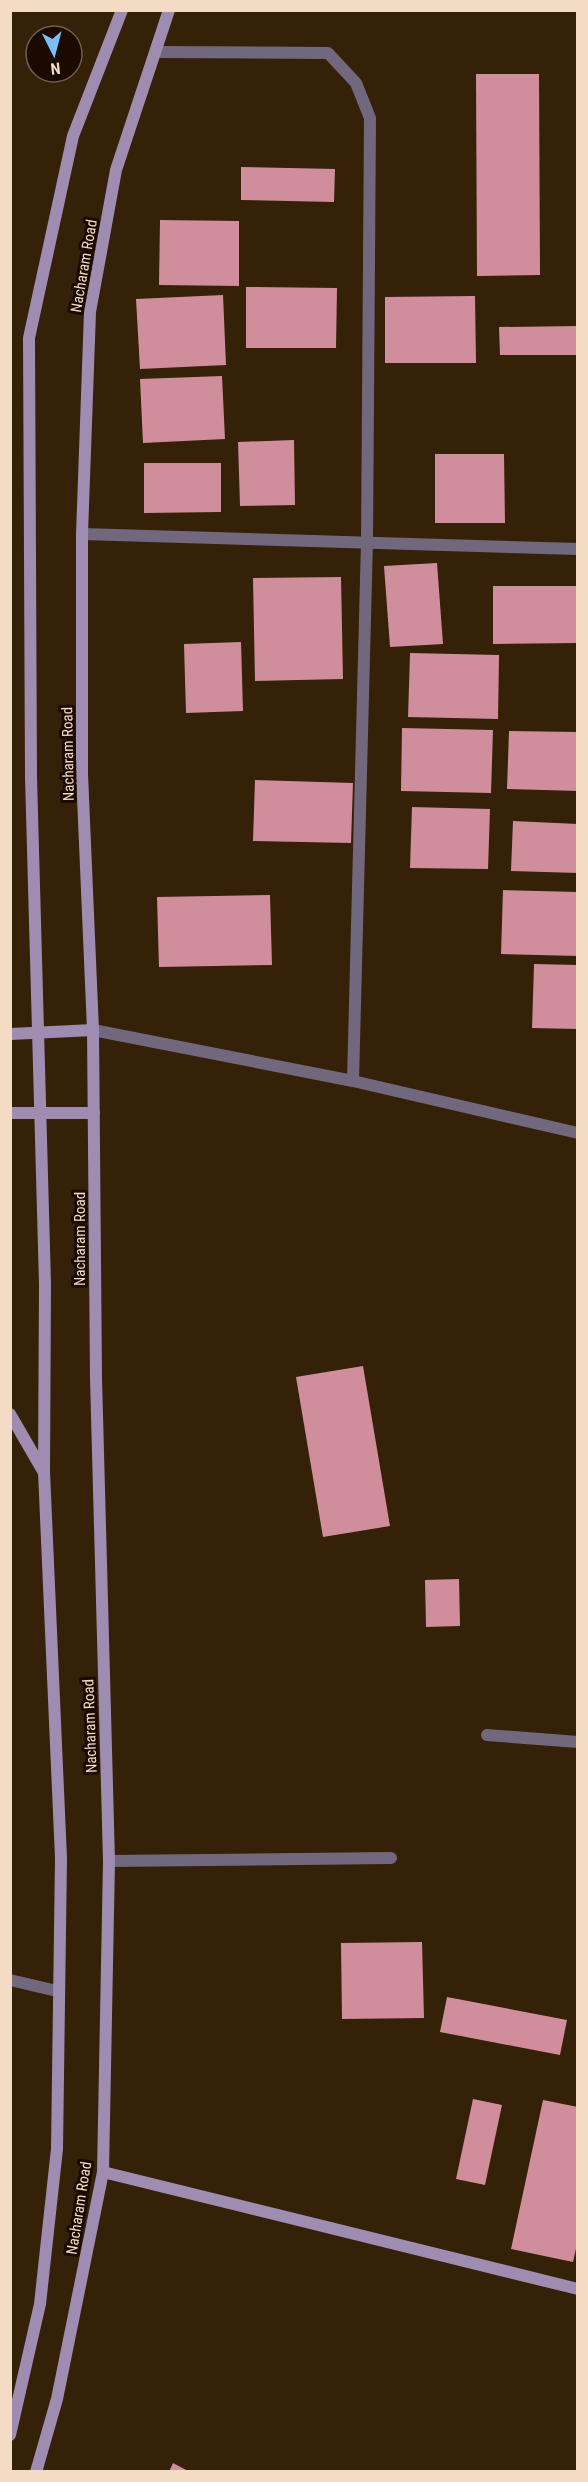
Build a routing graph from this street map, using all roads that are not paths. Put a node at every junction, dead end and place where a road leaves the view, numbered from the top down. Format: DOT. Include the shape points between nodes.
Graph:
graph roads {
  1 [pos="122,10"];
  2 [pos="169,10"];
  3 [pos="157,52"];
  4 [pos="82,534"];
  5 [pos="367,541"];
  6 [pos="578,549"];
  7 [pos="93,1030"];
  8 [pos="40,1031"];
  9 [pos="10,1034"];
  10 [pos="353,1081"];
  11 [pos="10,1113"];
  12 [pos="41,1113"];
  13 [pos="94,1113"];
  14 [pos="578,1132"];
  15 [pos="10,1414"];
  16 [pos="44,1472"];
  17 [pos="488,1735"];
  18 [pos="578,1742"];
  19 [pos="392,1858"];
  20 [pos="109,1861"];
  21 [pos="10,1980"];
  22 [pos="57,1991"];
  23 [pos="103,2172"];
  24 [pos="578,2289"];
  25 [pos="10,2435"];
  26 [pos="36,2472"];
  1 -- 8 [label="main road, Nacharam Road" via="73,136 29,338 31,777"];
  2 -- 3 [label="main road, Nacharam Road"];
  3 -- 4 [label="main road, Nacharam Road" via="116,170 90,312"];
  3 -- 5 [label="street" via="328,53 356,83 370,118"];
  4 -- 5 [label="street"];
  4 -- 7 [label="main road, Nacharam Road" via="82,774"];
  5 -- 6 [label="street"];
  5 -- 10 [label="street"];
  7 -- 8 [label="main road"];
  7 -- 10 [label="street"];
  7 -- 13 [label="main road, Nacharam Road"];
  8 -- 9 [label="main road"];
  8 -- 12 [label="main road, Nacharam Road"];
  10 -- 14 [label="street"];
  11 -- 12 [label="main road"];
  12 -- 13 [label="main road"];
  12 -- 16 [label="main road, Nacharam Road"];
  13 -- 20 [label="main road, Nacharam Road" via="96,1389"];
  15 -- 16 [label="main road"];
  16 -- 22 [label="main road, Nacharam Road" via="61,1858"];
  17 -- 18 [label="street"];
  19 -- 20 [label="street"];
  20 -- 23 [label="main road, Nacharam Road"];
  21 -- 22 [label="street"];
  22 -- 25 [label="main road, Nacharam Road" via="57,2149 49,2235 40,2304"];
  23 -- 24 [label="main road"];
  23 -- 26 [label="main road, Nacharam Road" via="57,2399"];
}
